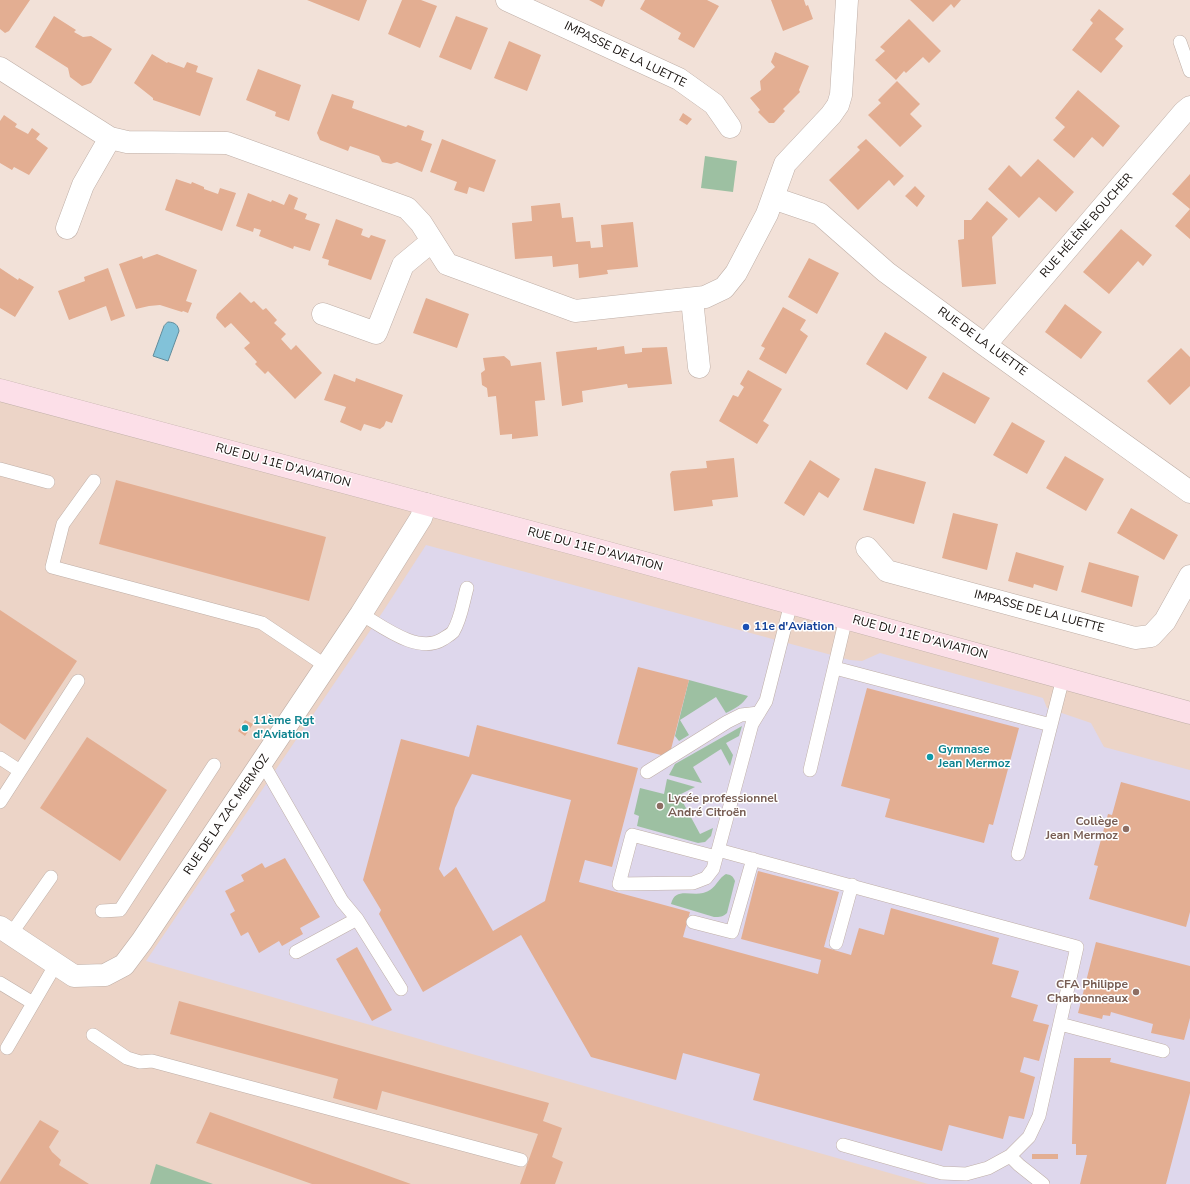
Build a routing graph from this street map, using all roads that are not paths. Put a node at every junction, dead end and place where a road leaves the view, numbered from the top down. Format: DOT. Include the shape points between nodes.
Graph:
graph roads {
  1 [pos="507,0"];
  2 [pos="846,0"];
  3 [pos="1180,42"];
  4 [pos="0,68"];
  5 [pos="1190,71"];
  6 [pos="1190,107"];
  7 [pos="730,127"];
  8 [pos="110,138"];
  9 [pos="773,198"];
  10 [pos="67,228"];
  11 [pos="432,241"];
  12 [pos="692,299"];
  13 [pos="323,314"];
  14 [pos="985,345"];
  15 [pos="699,367"];
  16 [pos="0,390"];
  17 [pos="0,469"];
  18 [pos="48,482"];
  19 [pos="94,482"];
  20 [pos="1190,492"];
  21 [pos="426,504"];
  22 [pos="868,548"];
  23 [pos="1190,576"];
  24 [pos="467,588"];
  25 [pos="791,603"];
  26 [pos="361,614"];
  27 [pos="846,618"];
  28 [pos="326,666"];
  29 [pos="835,668"];
  30 [pos="1063,678"];
  31 [pos="78,681"];
  32 [pos="759,713"];
  33 [pos="1190,713"];
  34 [pos="1051,726"];
  35 [pos="0,758"];
  36 [pos="262,762"];
  37 [pos="214,765"];
  38 [pos="810,770"];
  39 [pos="20,771"];
  40 [pos="647,772"];
  41 [pos="0,802"];
  42 [pos="717,853"];
  43 [pos="1018,854"];
  44 [pos="753,859"];
  45 [pos="50,877"];
  46 [pos="852,885"];
  47 [pos="102,911"];
  48 [pos="356,919"];
  49 [pos="693,922"];
  50 [pos="5,931"];
  51 [pos="836,943"];
  52 [pos="296,952"];
  53 [pos="56,964"];
  54 [pos="0,983"];
  55 [pos="401,989"];
  56 [pos="33,1003"];
  57 [pos="1060,1024"];
  58 [pos="93,1035"];
  59 [pos="7,1048"];
  60 [pos="1163,1051"];
  61 [pos="843,1145"];
  62 [pos="1010,1156"];
  63 [pos="521,1160"];
  64 [pos="1043,1184"];
  1 -- 7 [label="street, IMPASSE DE LA LUETTE" via="679,79 714,104"];
  2 -- 9 [label="street" via="841,95 838,105 831,116 785,164"];
  3 -- 5 [label="lane"];
  4 -- 8 [label="street"];
  6 -- 14 [label="street, RUE HÉLÈNE BOUCHER"];
  8 -- 10 [label="street" via="83,185"];
  8 -- 11 [label="street" via="127,142 227,143 407,208 421,223"];
  9 -- 12 [label="street" via="736,273 724,288 705,297"];
  9 -- 14 [label="street, RUE DE LA LUETTE" via="820,214 886,272"];
  11 -- 12 [label="street" via="447,264 576,311"];
  11 -- 13 [label="street" via="402,265 376,333"];
  12 -- 15 [label="street"];
  14 -- 20 [label="street, RUE DE LA LUETTE"];
  16 -- 21 [label="street, RUE DU 11E D'AVIATION"];
  17 -- 18 [label="lane"];
  19 -- 28 [label="lane" via="63,524 52,567 262,623"];
  21 -- 25 [label="street, RUE DU 11E D'AVIATION"];
  21 -- 26 [label="street, RUE DE LA ZAC MERMOZ" via="421,518"];
  22 -- 23 [label="street, IMPASSE DE LA LUETTE" via="887,571 1135,638 1151,636 1165,621"];
  24 -- 26 [label="lane" via="452,634 438,642 410,642"];
  25 -- 27 [label="street, RUE DU 11E D'AVIATION"];
  25 -- 32 [label="lane" via="766,701"];
  26 -- 28 [label="street, RUE DE LA ZAC MERMOZ"];
  27 -- 29 [label="lane"];
  27 -- 30 [label="street, RUE DU 11E D'AVIATION"];
  28 -- 36 [label="street, RUE DE LA ZAC MERMOZ"];
  29 -- 34 [label="lane"];
  29 -- 38 [label="lane"];
  30 -- 33 [label="street, RUE DU 11E D'AVIATION"];
  30 -- 34 [label="lane"];
  31 -- 39 [label="lane"];
  32 -- 40 [label="lane" via="742,715 727,722"];
  32 -- 42 [label="lane" via="752,724"];
  34 -- 43 [label="lane"];
  35 -- 39 [label="lane"];
  36 -- 48 [label="lane" via="342,901"];
  36 -- 53 [label="street, RUE DE LA ZAC MERMOZ" via="147,935 124,965 105,975 74,976"];
  37 -- 47 [label="lane" via="120,910"];
  39 -- 41 [label="lane"];
  42 -- 42 [label="lane" via="632,835 619,884 693,883 706,878 713,869"];
  42 -- 44 [label="lane"];
  44 -- 46 [label="lane"];
  44 -- 49 [label="lane" via="732,932"];
  45 -- 50 [label="lane"];
  46 -- 51 [label="lane"];
  46 -- 57 [label="lane" via="1077,947"];
  48 -- 52 [label="lane"];
  48 -- 55 [label="lane"];
  50 -- 53 [label="street, RUE DE LA ZAC MERMOZ"];
  53 -- 56 [label="lane"];
  54 -- 56 [label="lane"];
  56 -- 59 [label="lane"];
  57 -- 60 [label="lane"];
  57 -- 62 [label="lane" via="1039,1116 1029,1137"];
  58 -- 63 [label="lane" via="127,1058 140,1062 152,1061"];
  61 -- 62 [label="lane" via="942,1173 966,1174 988,1168"];
  62 -- 64 [label="lane"];
}
